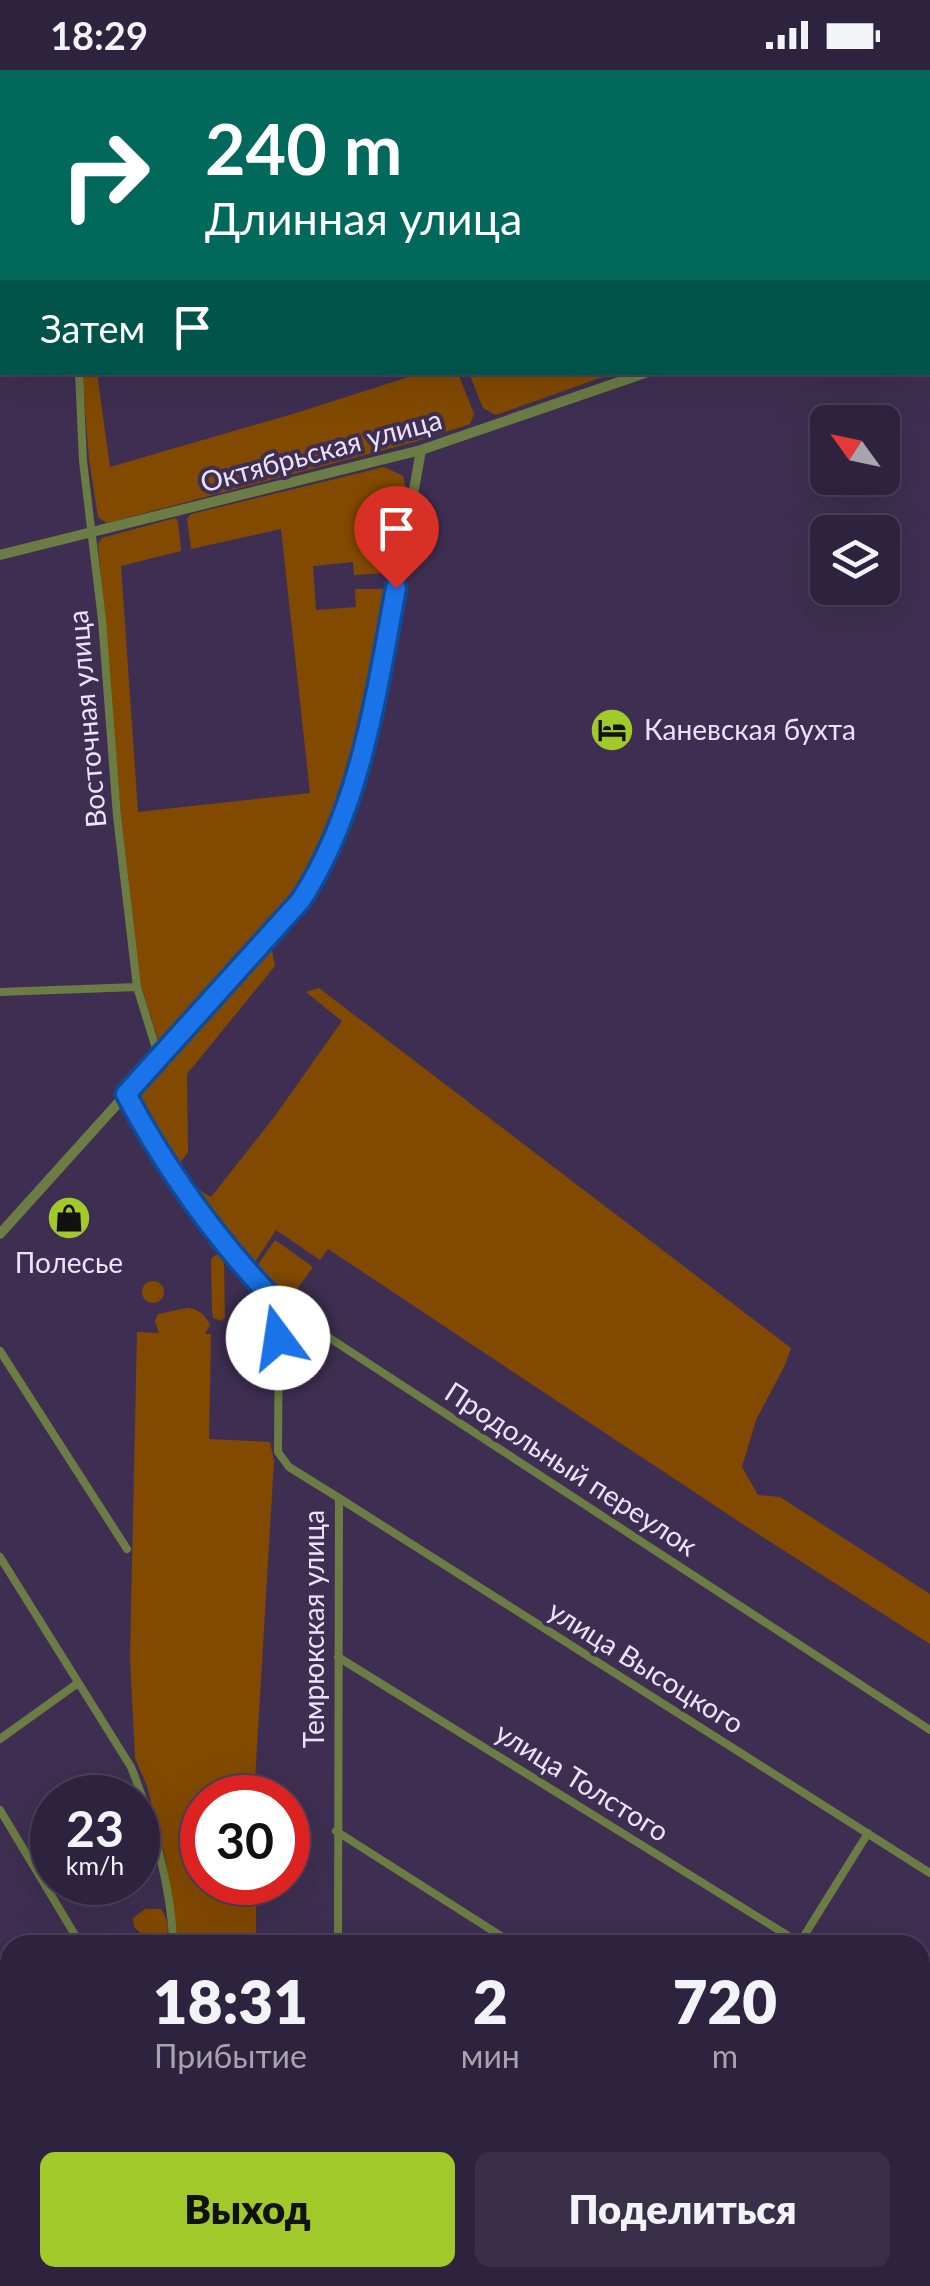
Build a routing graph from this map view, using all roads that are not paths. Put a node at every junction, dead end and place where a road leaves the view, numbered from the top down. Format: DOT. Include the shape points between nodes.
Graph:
graph roads {
  1 [pos="80,375"];
  2 [pos="639,375"];
  3 [pos="422,450"];
  4 [pos="92,534"];
  5 [pos="0,555"];
  6 [pos="137,988"];
  7 [pos="0,992"];
  8 [pos="159,1058"];
  9 [pos="126,1094"];
  10 [pos="0,1234"];
  11 [pos="279,1305"];
  12 [pos="0,1352"];
  13 [pos="339,1498"];
  14 [pos="127,1550"];
  15 [pos="0,1558"];
  16 [pos="338,1657"];
  17 [pos="78,1683"];
  18 [pos="930,1730"];
  19 [pos="0,1739"];
  20 [pos="0,1810"];
  21 [pos="336,1832"];
  22 [pos="868,1834"];
  23 [pos="930,1873"];
  24 [pos="76,1935"];
  25 [pos="172,1935"];
  26 [pos="338,1935"];
  27 [pos="499,1935"];
  28 [pos="786,1935"];
  29 [pos="806,1935"];
  1 -- 4 [label="street, Восточная улица"];
  2 -- 3 [label="street, Октябрьская улица"];
  3 -- 4 [label="street, Октябрьская улица"];
  3 -- 8 [label="street" via="378,682 340,825 301,900"];
  4 -- 5 [label="street, Октябрьская улица"];
  4 -- 6 [label="street, Восточная улица"];
  6 -- 7 [label="street"];
  6 -- 8 [label="street, Восточная улица"];
  8 -- 9 [label="street"];
  9 -- 10 [label="street"];
  9 -- 11 [label="street" via="216,1237"];
  11 -- 13 [label="street, Темрюкская улица" via="278,1452 289,1467"];
  11 -- 18 [label="street, Продольный переулок"];
  12 -- 14 [label="street"];
  13 -- 16 [label="street, Темрюкская улица"];
  13 -- 22 [label="street, улица Высоцкого"];
  15 -- 17 [label="street"];
  16 -- 21 [label="street, Темрюкская улица"];
  16 -- 28 [label="street, улица Толстого"];
  17 -- 19 [label="street"];
  17 -- 25 [label="street" via="142,1794"];
  20 -- 24 [label="street"];
  21 -- 26 [label="street, Темрюкская улица"];
  21 -- 27 [label="street"];
  22 -- 23 [label="street, улица Высоцкого"];
  22 -- 29 [label="street"];
}
